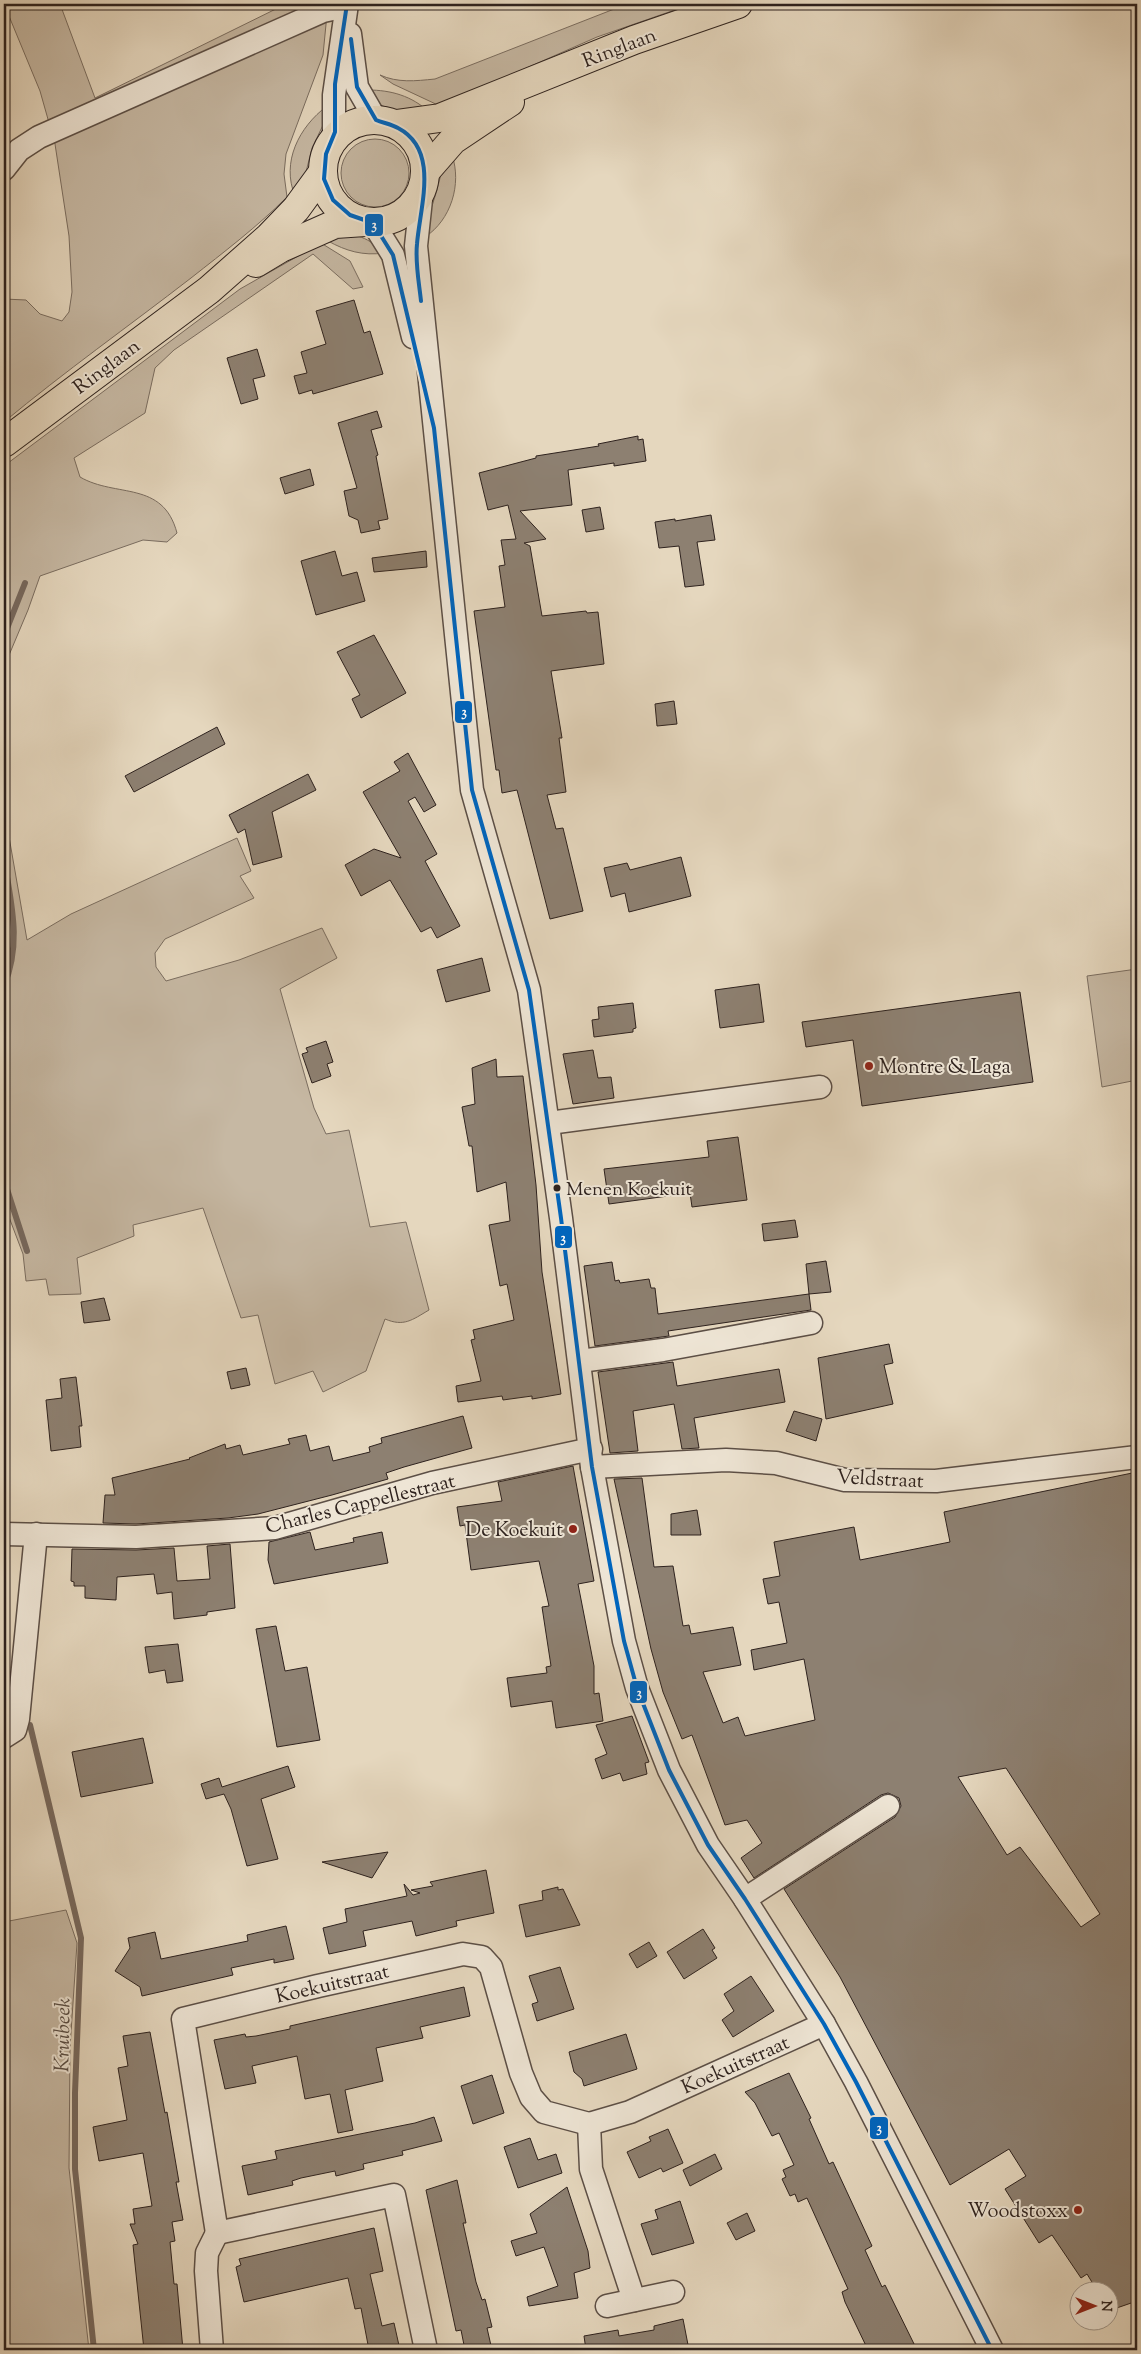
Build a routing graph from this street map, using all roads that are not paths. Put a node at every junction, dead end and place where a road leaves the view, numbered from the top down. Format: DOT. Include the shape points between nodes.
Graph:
graph roads {
  1 [pos="738,4"];
  2 [pos="346,5"];
  3 [pos="557,71"];
  4 [pos="386,122"];
  5 [pos="334,138"];
  6 [pos="4,169"];
  7 [pos="323,172"];
  8 [pos="424,181"];
  9 [pos="369,222"];
  10 [pos="209,290"];
  11 [pos="434,428"];
  12 [pos="4,443"];
  13 [pos="820,1088"];
  14 [pos="549,1123"];
  15 [pos="810,1323"];
  16 [pos="580,1361"];
  17 [pos="1137,1457"];
  18 [pos="592,1458"];
  19 [pos="4,1534"];
  20 [pos="36,1534"];
  21 [pos="4,1738"];
  22 [pos="888,1806"];
  23 [pos="745,1899"];
  24 [pos="824,2024"];
  25 [pos="589,2124"];
  26 [pos="217,2232"];
  27 [pos="673,2292"];
  28 [pos="634,2300"];
  29 [pos="606,2306"];
  30 [pos="212,2350"];
  31 [pos="426,2350"];
  32 [pos="992,2350"];
  1 -- 3 [label="main road, Ringlaan" via="652,33"];
  2 -- 4 [label="street" via="357,87"];
  2 -- 5 [label="street" via="334,95"];
  2 -- 6 [label="street" via="323,11 39,137 20,150"];
  3 -- 4 [label="main road, Ringlaan" via="440,118"];
  3 -- 8 [label="main road, Ringlaan" via="453,140"];
  4 -- 5 [label="main road, Ringlaan" via="360,122"];
  4 -- 8 [label="main road" via="412,136 422,152"];
  5 -- 7 [label="main road, Ringlaan" via="326,154"];
  7 -- 9 [label="main road, Ringlaan" via="328,195 344,213"];
  7 -- 10 [label="main road, Ringlaan" via="289,216"];
  8 -- 9 [label="main road, Ringlaan" via="414,203 403,214"];
  8 -- 11 [label="street" via="416,246"];
  9 -- 10 [label="main road, Ringlaan" via="335,224 312,233"];
  9 -- 11 [label="street" via="393,255"];
  10 -- 12 [label="main road, Ringlaan"];
  11 -- 14 [label="street" via="472,790 529,990"];
  13 -- 14 [label="street"];
  14 -- 16 [label="street"];
  15 -- 16 [label="street" via="663,1350"];
  16 -- 18 [label="street"];
  17 -- 18 [label="street, Veldstraat" via="936,1481 845,1480 776,1463"];
  18 -- 20 [label="street, Charles Cappellestraat" via="432,1483 275,1528 136,1537"];
  18 -- 23 [label="street" via="622,1632 637,1688 669,1770 708,1845"];
  19 -- 20 [label="street, Charles Cappellestraat"];
  20 -- 21 [label="street" via="18,1719 15,1730"];
  22 -- 23 [label="street"];
  23 -- 24 [label="street"];
  24 -- 25 [label="street, Koekuitstraat" via="630,2112"];
  24 -- 32 [label="street"];
  25 -- 26 [label="street, Koekuitstraat" via="544,2112 531,2097 491,1967 482,1957 463,1954 183,2018"];
  25 -- 28 [label="street" via="591,2169"];
  26 -- 30 [label="street" via="207,2253 206,2271"];
  26 -- 31 [label="street" via="394,2195"];
  27 -- 28 [label="street"];
  28 -- 29 [label="street"];
}
